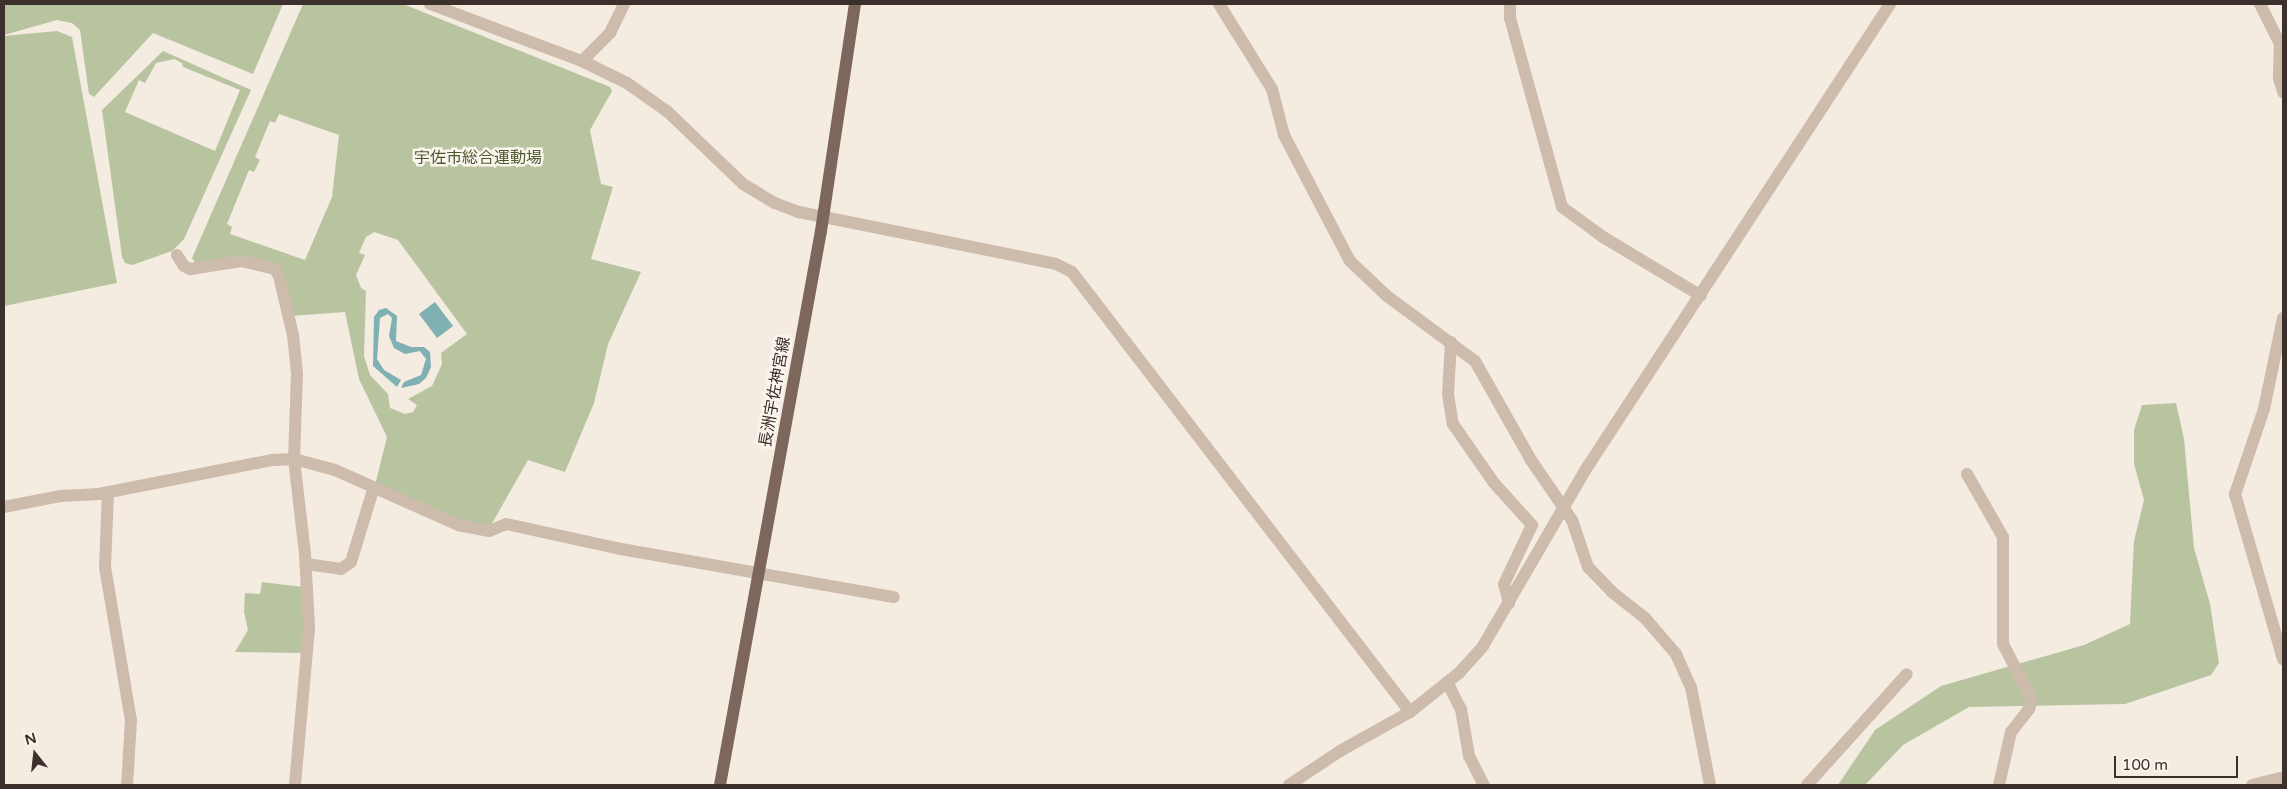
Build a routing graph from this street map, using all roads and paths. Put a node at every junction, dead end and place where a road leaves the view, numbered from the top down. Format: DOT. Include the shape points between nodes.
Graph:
graph roads {
  1 [pos="430,4"];
  2 [pos="624,4"];
  3 [pos="856,4"];
  4 [pos="1219,4"];
  5 [pos="1510,4"];
  6 [pos="1890,4"];
  7 [pos="2260,4"];
  8 [pos="2282,55"];
  9 [pos="582,61"];
  10 [pos="2283,92"];
  11 [pos="823,216"];
  12 [pos="177,255"];
  13 [pos="1701,296"];
  14 [pos="2283,318"];
  15 [pos="1451,342"];
  16 [pos="294,459"];
  17 [pos="1967,474"];
  18 [pos="374,486"];
  19 [pos="108,492"];
  20 [pos="1563,506"];
  21 [pos="4,507"];
  22 [pos="306,564"];
  23 [pos="758,572"];
  24 [pos="894,597"];
  25 [pos="1509,603"];
  26 [pos="2283,659"];
  27 [pos="1907,674"];
  28 [pos="1447,682"];
  29 [pos="1410,712"];
  30 [pos="2283,777"];
  31 [pos="127,785"];
  32 [pos="295,785"];
  33 [pos="720,785"];
  34 [pos="1289,785"];
  35 [pos="1484,785"];
  36 [pos="1710,785"];
  37 [pos="1807,785"];
  38 [pos="1999,785"];
  39 [pos="2252,785"];
  1 -- 9 [label="street"];
  2 -- 9 [label="street" via="610,32"];
  3 -- 11 [label="main road, 長洲宇佐神宮線"];
  4 -- 15 [label="street" via="1272,89 1284,135 1350,261 1387,296"];
  5 -- 13 [label="street" via="1510,18 1562,207 1603,237"];
  6 -- 13 [label="street"];
  7 -- 8 [label="street" via="2277,33"];
  8 -- 10 [label="street" via="2279,78"];
  9 -- 11 [label="street" via="614,75 652,99 755,192 792,210"];
  11 -- 23 [label="main road, 長洲宇佐神宮線"];
  11 -- 29 [label="street" via="1056,264 1072,272"];
  12 -- 16 [label="street" via="190,269 240,261 271,267 278,273 295,348"];
  13 -- 20 [label="street"];
  14 -- 26 [label="street" via="2263,416 2235,494"];
  15 -- 20 [label="street" via="1469,354 1479,366 1531,460"];
  15 -- 25 [label="street" via="1448,394 1454,424 1494,483 1532,525 1504,584"];
  16 -- 18 [label="street" via="335,470"];
  16 -- 19 [label="street" via="273,460"];
  16 -- 22 [label="street"];
  17 -- 38 [label="street" via="2003,537 2002,636 2005,650 2030,690 2032,700 2011,732"];
  18 -- 22 [label="street" via="351,562 341,569"];
  18 -- 23 [label="street" via="466,526 489,531 506,524"];
  19 -- 21 [label="street" via="60,496"];
  19 -- 31 [label="street" via="105,567 130,715"];
  20 -- 25 [label="street"];
  20 -- 36 [label="street" via="1588,567 1612,592 1645,618 1682,665 1693,695"];
  22 -- 32 [label="street" via="308,628"];
  23 -- 24 [label="street"];
  23 -- 33 [label="main road, 長洲宇佐神宮線"];
  25 -- 28 [label="street" via="1483,646"];
  27 -- 37 [label="street"];
  28 -- 29 [label="street"];
  28 -- 35 [label="street" via="1461,709 1469,756"];
  29 -- 34 [label="street" via="1340,751"];
  30 -- 39 [label="street"];
}
